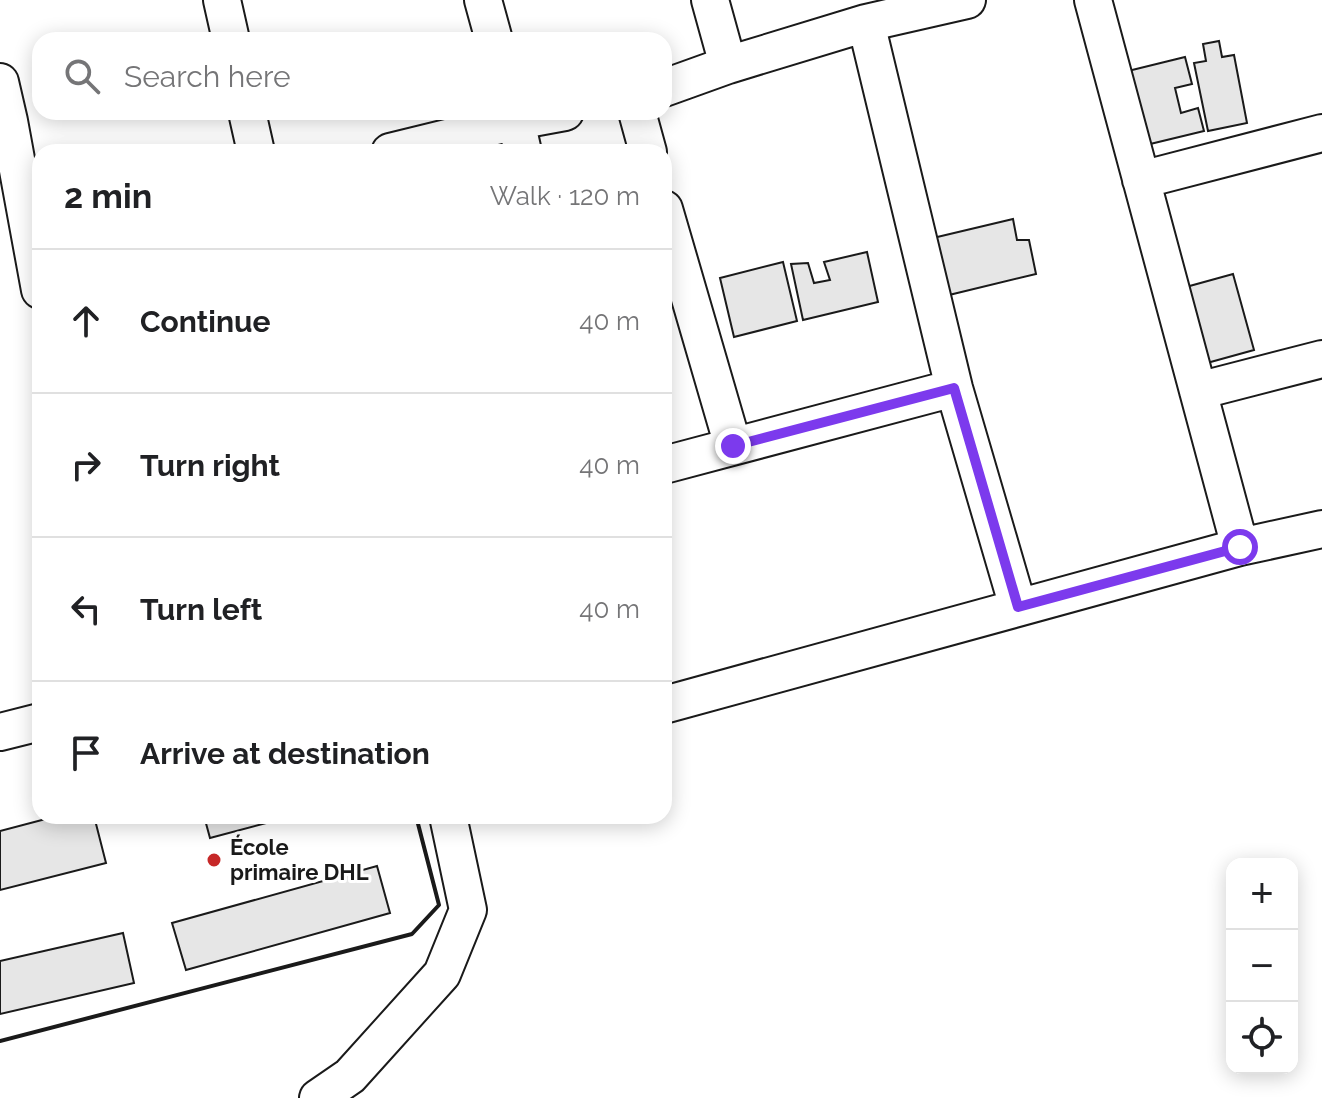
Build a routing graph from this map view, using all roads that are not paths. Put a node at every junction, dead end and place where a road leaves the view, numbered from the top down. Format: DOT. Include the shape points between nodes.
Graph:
graph roads {
  1 [pos="222,0"];
  2 [pos="483,0"];
  3 [pos="710,0"];
  4 [pos="967,0"];
  5 [pos="1093,0"];
  6 [pos="866,23"];
  7 [pos="229,32"];
  8 [pos="492,32"];
  9 [pos="728,65"];
  10 [pos="0,82"];
  11 [pos="672,85"];
  12 [pos="249,120"];
  13 [pos="542,120"];
  14 [pos="639,120"];
  15 [pos="518,128"];
  16 [pos="1322,133"];
  17 [pos="254,144"];
  18 [pos="433,144"];
  19 [pos="646,144"];
  20 [pos="1141,180"];
  21 [pos="24,245"];
  22 [pos="32,268"];
  23 [pos="672,270"];
  24 [pos="677,308"];
  25 [pos="1322,359"];
  26 [pos="954,388"];
  27 [pos="1198,391"];
  28 [pos="733,446"];
  29 [pos="672,463"];
  30 [pos="1322,529"];
  31 [pos="1240,547"];
  32 [pos="1018,607"];
  33 [pos="672,703"];
  34 [pos="32,724"];
  35 [pos="0,732"];
  36 [pos="450,824"];
  37 [pos="318,1098"];
  1 -- 7 [label="street"];
  2 -- 8 [label="street"];
  3 -- 9 [label="street"];
  4 -- 6 [label="street"];
  5 -- 20 [label="street"];
  6 -- 9 [label="street"];
  6 -- 26 [label="street"];
  9 -- 11 [label="street"];
  10 -- 21 [label="street"];
  12 -- 17 [label="street"];
  13 -- 15 [label="street"];
  14 -- 19 [label="street"];
  15 -- 18 [label="street"];
  16 -- 20 [label="street"];
  20 -- 27 [label="street"];
  21 -- 22 [label="street"];
  23 -- 24 [label="street"];
  24 -- 28 [label="street"];
  25 -- 27 [label="street"];
  26 -- 28 [label="street"];
  26 -- 32 [label="street"];
  27 -- 31 [label="street"];
  28 -- 29 [label="street"];
  30 -- 31 [label="street"];
  31 -- 32 [label="street"];
  32 -- 33 [label="street"];
  34 -- 35 [label="street"];
  36 -- 37 [label="street" via="468,910 442,974 350,1076"];
}
